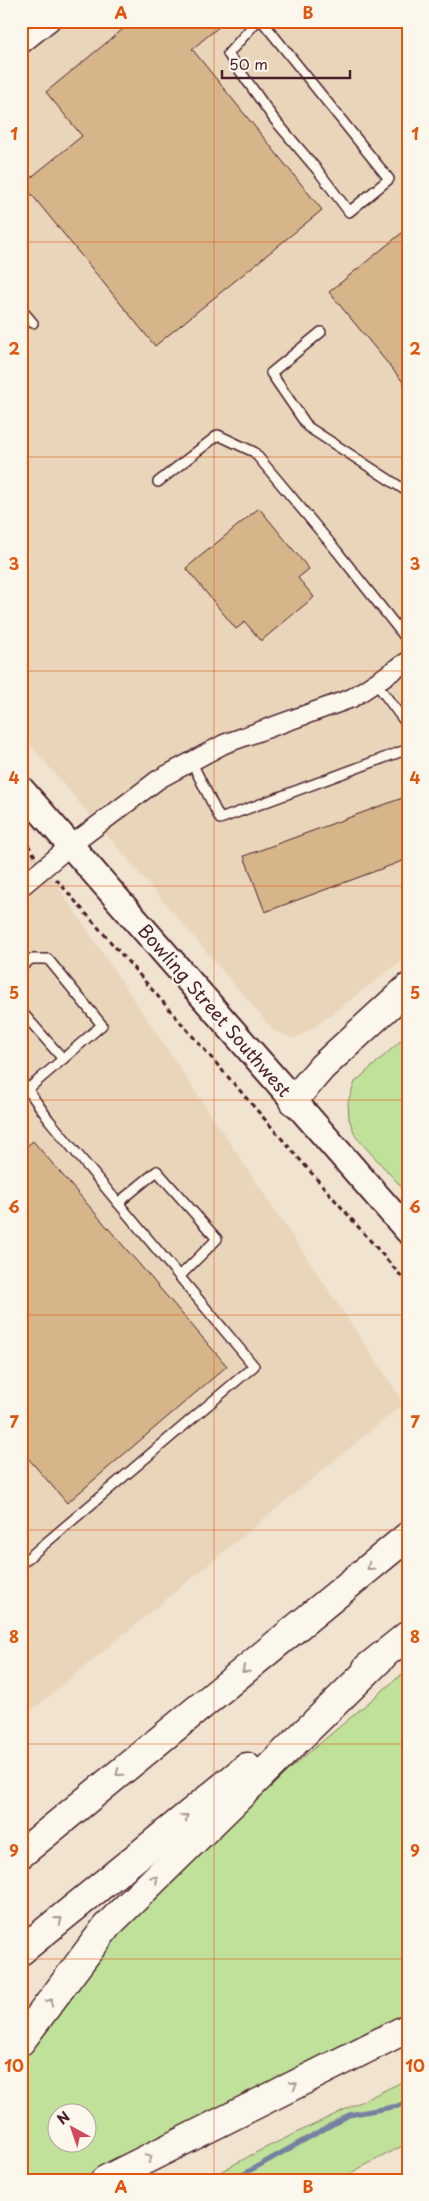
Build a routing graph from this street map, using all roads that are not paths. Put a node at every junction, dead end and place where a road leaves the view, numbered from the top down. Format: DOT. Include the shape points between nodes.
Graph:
graph roads {
  1 [pos="50,21"];
  2 [pos="257,21"];
  3 [pos="262,21"];
  4 [pos="21,45"];
  5 [pos="21,309"];
  6 [pos="33,323"];
  7 [pos="322,332"];
  8 [pos="158,482"];
  9 [pos="408,492"];
  10 [pos="408,641"];
  11 [pos="408,661"];
  12 [pos="376,683"];
  13 [pos="408,726"];
  14 [pos="408,749"];
  15 [pos="191,761"];
  16 [pos="21,790"];
  17 [pos="70,846"];
  18 [pos="21,887"];
  19 [pos="21,967"];
  20 [pos="408,988"];
  21 [pos="408,1010"];
  22 [pos="21,1011"];
  23 [pos="63,1059"];
  24 [pos="21,1080"];
  25 [pos="29,1088"];
  26 [pos="21,1095"];
  27 [pos="293,1101"];
  28 [pos="118,1203"];
  29 [pos="408,1232"];
  30 [pos="180,1276"];
  31 [pos="408,1536"];
  32 [pos="21,1564"];
  33 [pos="408,1635"];
  34 [pos="380,1658"];
  35 [pos="21,1854"];
  36 [pos="21,1951"];
  37 [pos="408,2028"];
  38 [pos="21,2041"];
  39 [pos="106,2180"];
  1 -- 4 [label="street"];
  2 -- 3 [label="lane" via="228,54 274,119 348,212 389,179"];
  5 -- 6 [label="lane"];
  7 -- 9 [label="lane" via="271,373 308,427"];
  8 -- 10 [label="lane" via="218,435 254,452"];
  11 -- 12 [label="street"];
  12 -- 13 [label="lane"];
  12 -- 15 [label="street" via="352,698 224,744"];
  14 -- 15 [label="lane" via="220,819"];
  15 -- 17 [label="street" via="159,779"];
  16 -- 17 [label="main road, Bowling Street Southwest"];
  17 -- 18 [label="street"];
  17 -- 27 [label="main road, Bowling Street Southwest"];
  19 -- 23 [label="lane" via="31,959 48,959 102,1025"];
  20 -- 27 [label="highway" via="322,1067"];
  21 -- 27 [label="highway" via="330,1078"];
  22 -- 23 [label="lane"];
  23 -- 25 [label="lane"];
  24 -- 25 [label="lane"];
  25 -- 26 [label="lane"];
  25 -- 28 [label="lane" via="48,1120"];
  27 -- 29 [label="main road, Bowling Street Southwest"];
  28 -- 30 [label="lane"];
  28 -- 30 [label="lane" via="157,1171 217,1239"];
  30 -- 32 [label="lane" via="254,1366"];
  31 -- 35 [label="highway, one-way"];
  33 -- 34 [label="highway"];
  36 -- 34 [label="highway, one-way"];
  38 -- 34 [label="highway, one-way" via="107,1926"];
  39 -- 37 [label="highway, one-way"];
}
